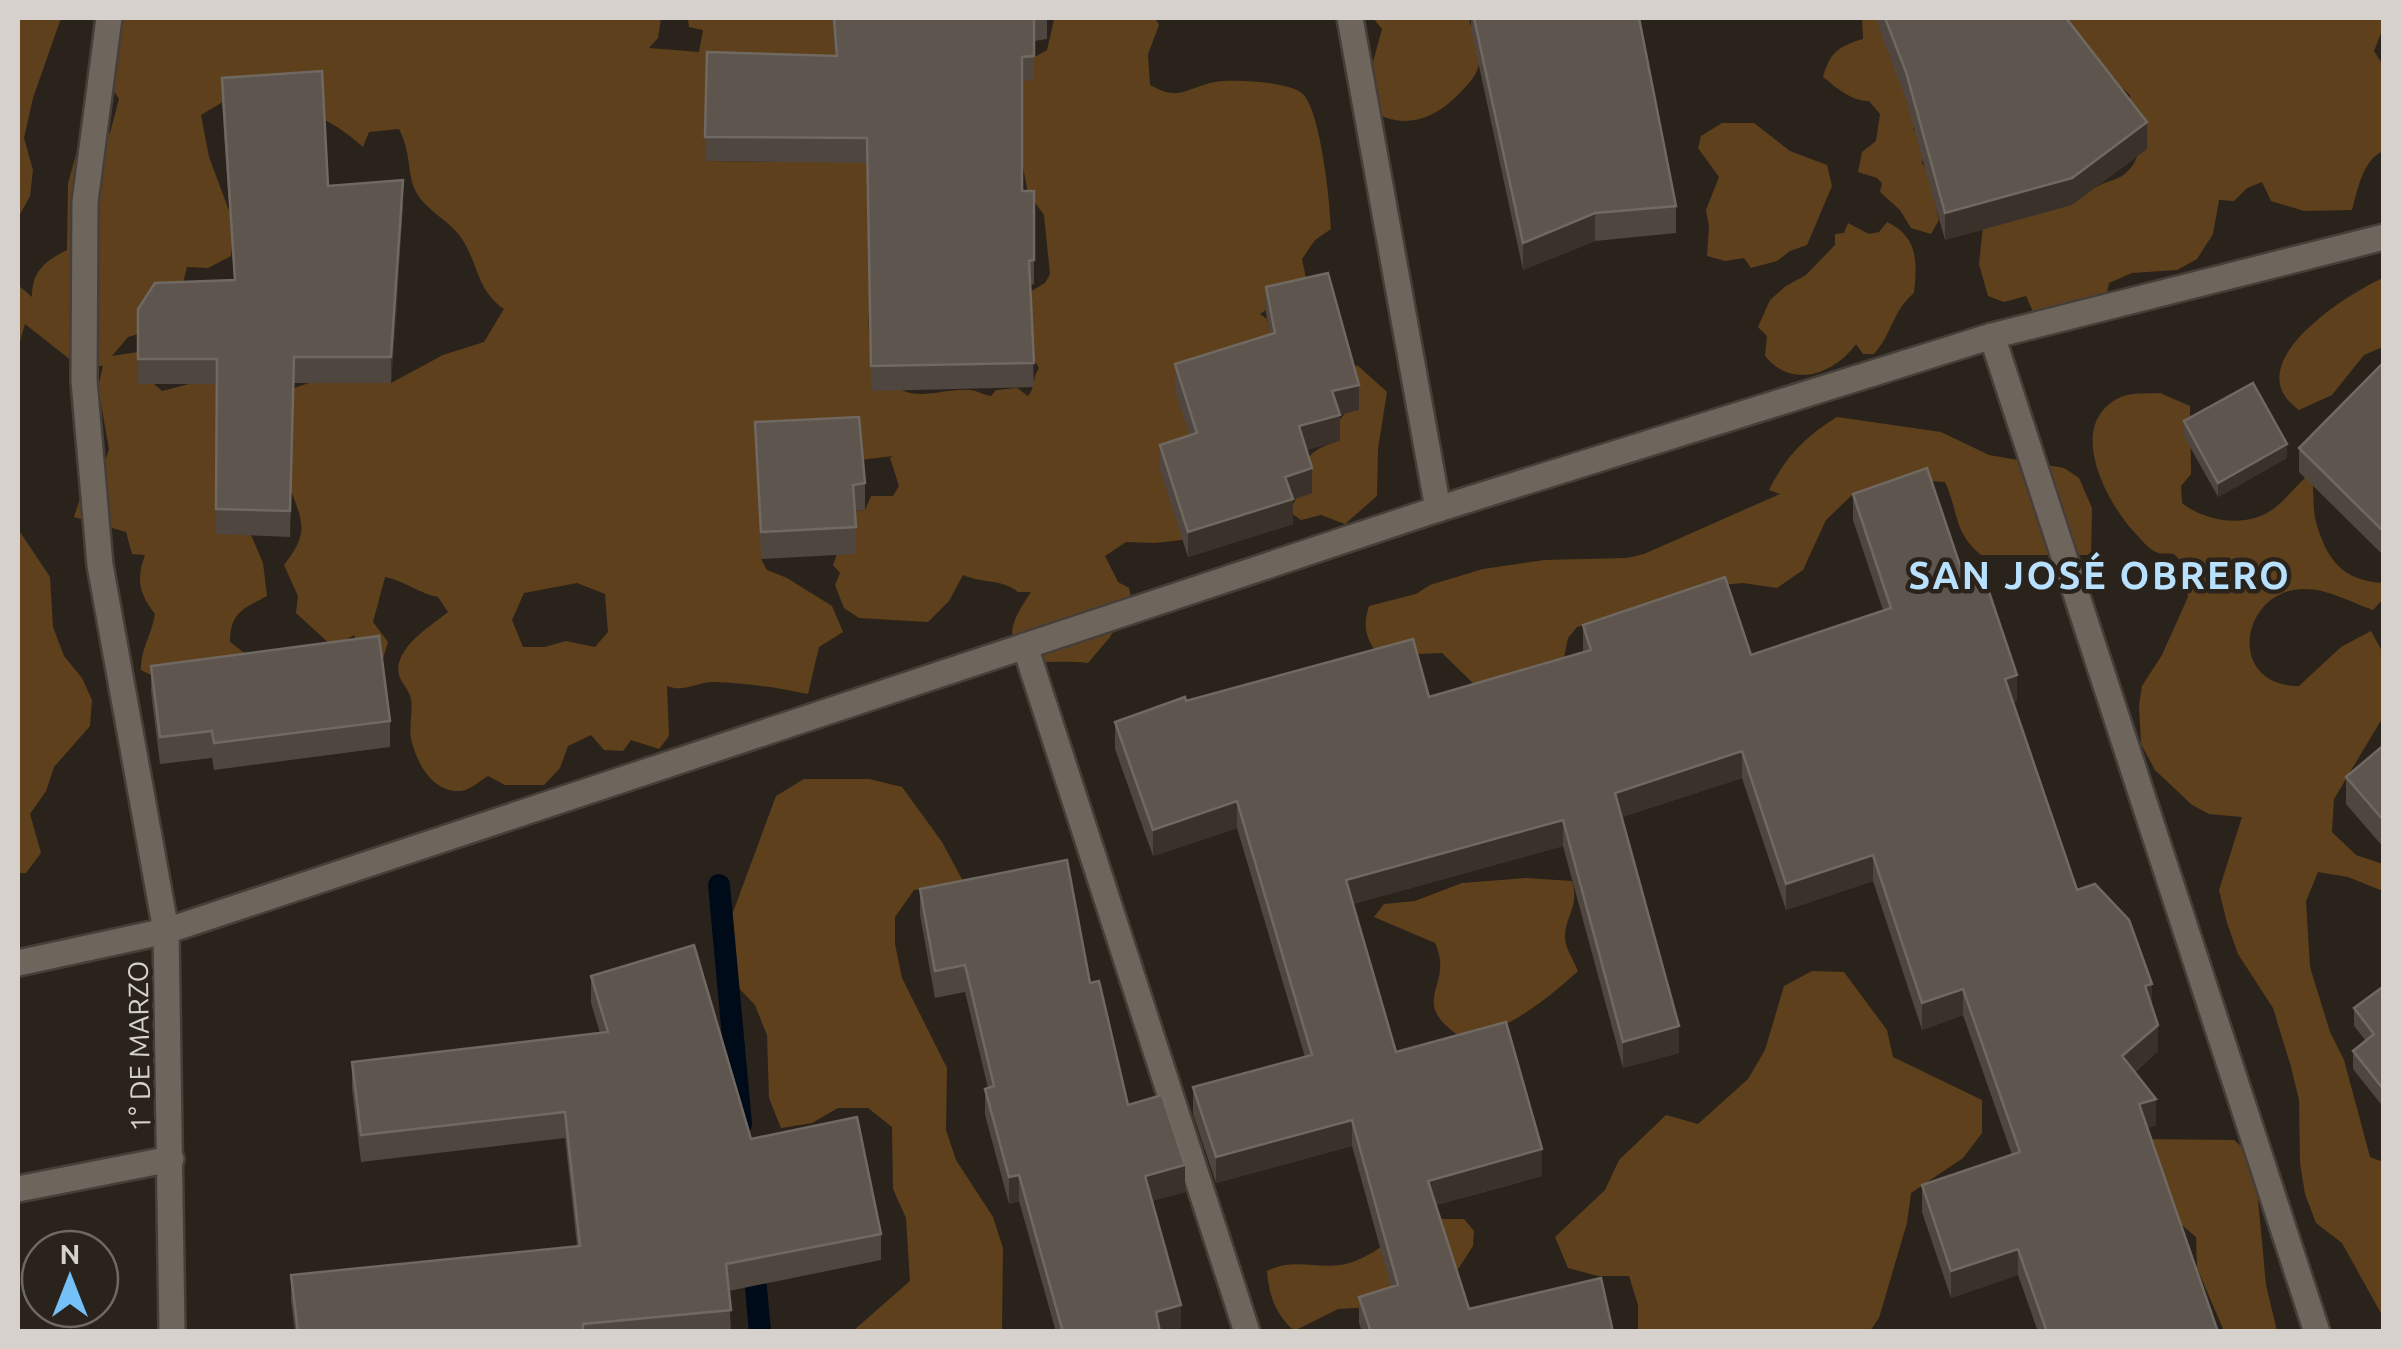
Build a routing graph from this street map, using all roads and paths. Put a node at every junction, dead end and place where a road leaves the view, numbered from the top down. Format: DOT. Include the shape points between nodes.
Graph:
graph roads {
  1 [pos="109,18"];
  2 [pos="1350,18"];
  3 [pos="2384,237"];
  4 [pos="1992,336"];
  5 [pos="1438,509"];
  6 [pos="1026,646"];
  7 [pos="166,931"];
  8 [pos="18,963"];
  9 [pos="172,1159"];
  10 [pos="18,1189"];
  11 [pos="172,1332"];
  12 [pos="1247,1332"];
  13 [pos="2318,1332"];
  1 -- 7 [label="street, 1° DE MARZO" via="85,202 84,380 100,565"];
  2 -- 5 [label="street"];
  3 -- 4 [label="street"];
  4 -- 5 [label="street"];
  4 -- 13 [label="street"];
  5 -- 6 [label="street"];
  6 -- 7 [label="street"];
  6 -- 12 [label="street"];
  7 -- 8 [label="street"];
  7 -- 9 [label="street, 1° DE MARZO"];
  9 -- 10 [label="street"];
  9 -- 11 [label="street, 1° DE MARZO"];
}
